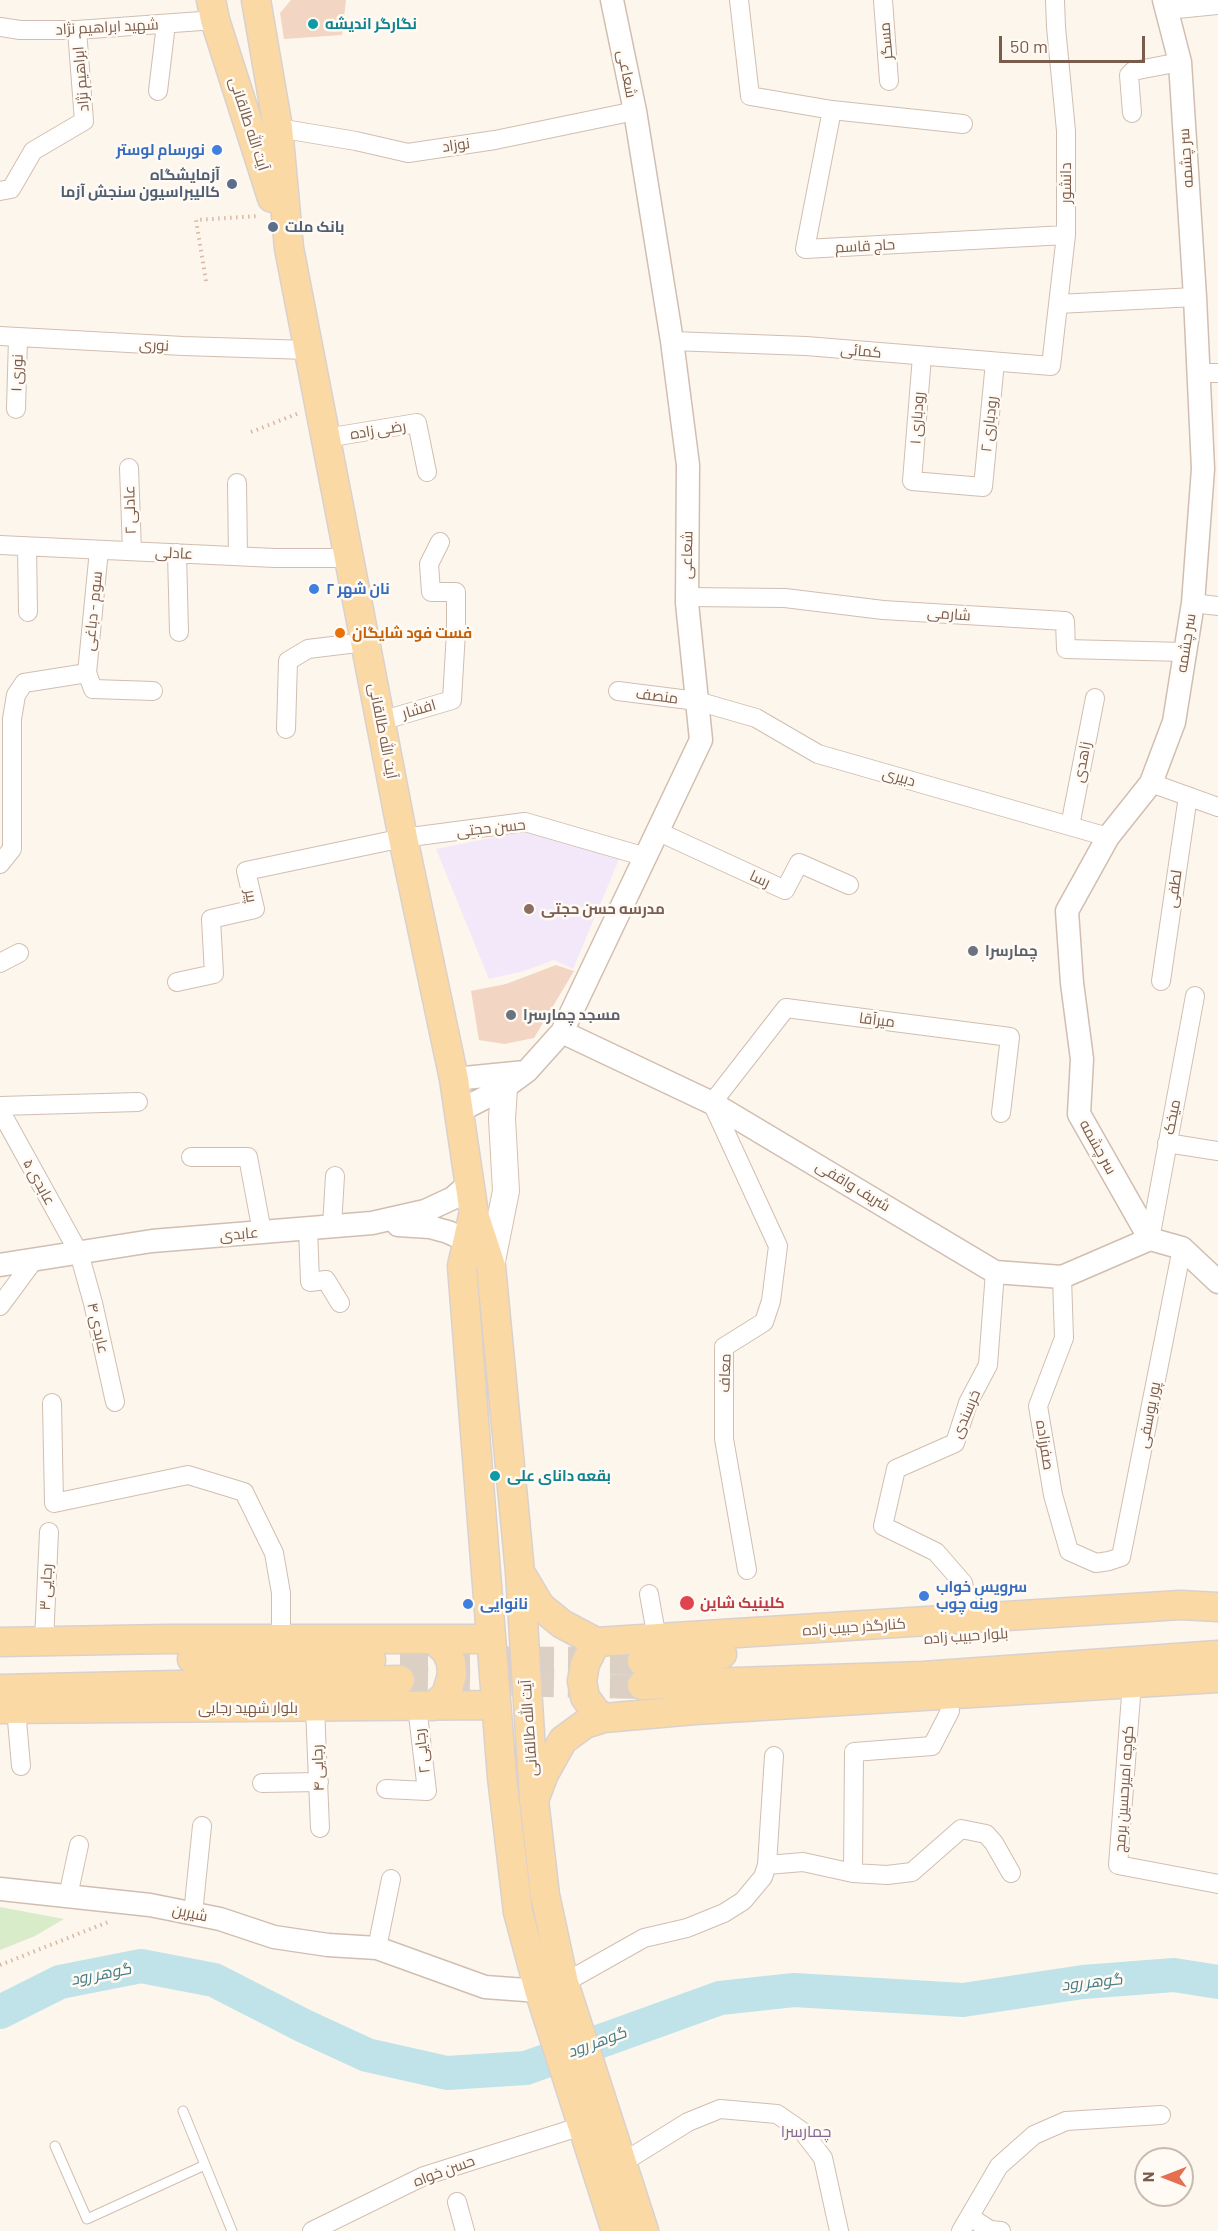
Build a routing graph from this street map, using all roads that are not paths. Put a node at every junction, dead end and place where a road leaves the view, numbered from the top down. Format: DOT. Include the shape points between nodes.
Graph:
graph roads {
  1 [pos="256,0"];
  2 [pos="612,0"];
  3 [pos="739,0"];
  4 [pos="883,0"];
  5 [pos="1055,0"];
  6 [pos="1166,5"];
  7 [pos="1218,5"];
  8 [pos="213,10"];
  9 [pos="166,24"];
  10 [pos="0,27"];
  11 [pos="77,30"];
  12 [pos="1180,62"];
  13 [pos="890,81"];
  14 [pos="158,91"];
  15 [pos="832,110"];
  16 [pos="635,111"];
  17 [pos="1132,113"];
  18 [pos="963,123"];
  19 [pos="278,128"];
  20 [pos="0,191"];
  21 [pos="1066,235"];
  22 [pos="289,248"];
  23 [pos="1195,297"];
  24 [pos="1058,304"];
  25 [pos="9,337"];
  26 [pos="672,341"];
  27 [pos="308,350"];
  28 [pos="922,356"];
  29 [pos="995,362"];
  30 [pos="1051,366"];
  31 [pos="1208,373"];
  32 [pos="16,409"];
  33 [pos="326,438"];
  34 [pos="129,468"];
  35 [pos="427,472"];
  36 [pos="237,483"];
  37 [pos="983,487"];
  38 [pos="440,542"];
  39 [pos="0,545"];
  40 [pos="27,546"];
  41 [pos="99,550"];
  42 [pos="132,551"];
  43 [pos="177,554"];
  44 [pos="238,556"];
  45 [pos="349,558"];
  46 [pos="687,597"];
  47 [pos="1192,603"];
  48 [pos="1218,606"];
  49 [pos="28,612"];
  50 [pos="179,632"];
  51 [pos="365,642"];
  52 [pos="1185,652"];
  53 [pos="87,673"];
  54 [pos="153,691"];
  55 [pos="618,691"];
  56 [pos="1095,698"];
  57 [pos="697,701"];
  58 [pos="381,721"];
  59 [pos="286,729"];
  60 [pos="1151,783"];
  61 [pos="1188,796"];
  62 [pos="1218,807"];
  63 [pos="1070,826"];
  64 [pos="659,832"];
  65 [pos="1108,837"];
  66 [pos="403,838"];
  67 [pos="646,857"];
  68 [pos="0,864"];
  69 [pos="849,885"];
  70 [pos="19,953"];
  71 [pos="0,963"];
  72 [pos="1161,981"];
  73 [pos="177,982"];
  74 [pos="1196,996"];
  75 [pos="562,1032"];
  76 [pos="527,1071"];
  77 [pos="454,1079"];
  78 [pos="504,1088"];
  79 [pos="138,1102"];
  80 [pos="712,1103"];
  81 [pos="0,1108"];
  82 [pos="459,1111"];
  83 [pos="1001,1113"];
  84 [pos="1167,1143"];
  85 [pos="1218,1151"];
  86 [pos="191,1157"];
  87 [pos="335,1176"];
  88 [pos="470,1184"];
  89 [pos="474,1214"];
  90 [pos="372,1223"];
  91 [pos="332,1226"];
  92 [pos="308,1228"];
  93 [pos="262,1232"];
  94 [pos="1150,1239"];
  95 [pos="468,1241"];
  96 [pos="1182,1248"];
  97 [pos="79,1253"];
  98 [pos="34,1260"];
  99 [pos="0,1265"];
  100 [pos="491,1266"];
  101 [pos="995,1272"];
  102 [pos="1062,1276"];
  103 [pos="1218,1282"];
  104 [pos="339,1304"];
  105 [pos="0,1306"];
  106 [pos="115,1402"];
  107 [pos="52,1403"];
  108 [pos="506,1413"];
  109 [pos="474,1416"];
  110 [pos="49,1532"];
  111 [pos="1096,1563"];
  112 [pos="747,1570"];
  113 [pos="520,1572"];
  114 [pos="649,1594"];
  115 [pos="1218,1607"];
  116 [pos="1218,1618"];
  117 [pos="970,1619"];
  118 [pos="281,1639"];
  119 [pos="490,1639"];
  120 [pos="434,1640"];
  121 [pos="44,1641"];
  122 [pos="0,1642"];
  123 [pos="596,1642"];
  124 [pos="1218,1655"];
  125 [pos="0,1659"];
  126 [pos="647,1662"];
  127 [pos="1218,1678"];
  128 [pos="1132,1683"];
  129 [pos="5,1702"];
  130 [pos="425,1706"];
  131 [pos="496,1706"];
  132 [pos="315,1708"];
  133 [pos="950,1711"];
  134 [pos="604,1718"];
  135 [pos="774,1756"];
  136 [pos="21,1766"];
  137 [pos="319,1782"];
  138 [pos="262,1783"];
  139 [pos="386,1789"];
  140 [pos="534,1800"];
  141 [pos="202,1826"];
  142 [pos="320,1828"];
  143 [pos="79,1845"];
  144 [pos="767,1865"];
  145 [pos="853,1873"];
  146 [pos="1011,1873"];
  147 [pos="391,1879"];
  148 [pos="1218,1884"];
  149 [pos="0,1889"];
  150 [pos="68,1896"];
  151 [pos="193,1914"];
  152 [pos="377,1948"];
  153 [pos="549,1988"];
  154 [pos="183,2111"];
  155 [pos="1161,2115"];
  156 [pos="591,2122"];
  157 [pos="55,2146"];
  158 [pos="622,2163"];
  159 [pos="205,2165"];
  160 [pos="458,2202"];
  161 [pos="966,2224"];
  162 [pos="232,2231"];
  163 [pos="312,2231"];
  164 [pos="465,2231"];
  165 [pos="616,2231"];
  166 [pos="644,2231"];
  167 [pos="839,2231"];
  168 [pos="1001,2231"];
  1 -- 19 [label="main road, آیت الله طالقانی"];
  2 -- 16 [label="street, شعاعی"];
  3 -- 15 [label="street" via="750,96"];
  4 -- 13 [label="street, مسگر"];
  5 -- 21 [label="street, دانشور" via="1066,131"];
  6 -- 7 [label="street"];
  6 -- 12 [label="street, سر چشمه"];
  8 -- 9 [label="street, شهید ابراهیم نژاد"];
  8 -- 22 [label="main road, آیت الله طالقانی"];
  9 -- 11 [label="street, شهید ابراهیم نژاد"];
  9 -- 14 [label="street"];
  10 -- 11 [label="street, شهید ابراهیم نژاد"];
  11 -- 20 [label="street, ابراهیم نژاد" via="84,121 33,151 11,189"];
  12 -- 17 [label="street" via="1132,71"];
  12 -- 23 [label="street, سر چشمه"];
  15 -- 18 [label="street"];
  15 -- 21 [label="street, حاج قاسم" via="805,249"];
  16 -- 19 [label="street, نوزاد" via="495,140 408,153"];
  16 -- 26 [label="street, شعاعی"];
  19 -- 22 [label="main road, آیت الله طالقانی"];
  21 -- 24 [label="street, دانشور"];
  22 -- 27 [label="main road, آیت الله طالقانی"];
  23 -- 24 [label="street"];
  23 -- 31 [label="street, سر چشمه"];
  24 -- 30 [label="street, دانشور"];
  25 -- 27 [label="street, نوری"];
  25 -- 32 [label="street, نوری ۱"];
  26 -- 28 [label="street, کمائی" via="806,346"];
  26 -- 46 [label="street, شعاعی" via="688,465"];
  27 -- 33 [label="main road, آیت الله طالقانی"];
  28 -- 29 [label="street, کمائی"];
  28 -- 37 [label="street, رودباری ۱" via="912,481"];
  29 -- 30 [label="street, کمائی"];
  29 -- 37 [label="street, رودباری ۲"];
  31 -- 47 [label="street, سر چشمه"];
  33 -- 35 [label="street, رضی زاده" via="417,423"];
  33 -- 45 [label="main road, آیت الله طالقانی"];
  34 -- 42 [label="street, عادلی ۲"];
  36 -- 44 [label="street"];
  38 -- 58 [label="street, افشار" via="429,564 431,592 456,592 452,700"];
  39 -- 40 [label="street, عادلی"];
  40 -- 41 [label="street, عادلی"];
  40 -- 49 [label="street"];
  41 -- 42 [label="street, عادلی"];
  41 -- 53 [label="street, سوم - دباغی"];
  42 -- 43 [label="street, عادلی"];
  43 -- 44 [label="street, عادلی"];
  43 -- 50 [label="street"];
  44 -- 45 [label="street, عادلی"];
  45 -- 51 [label="main road, آیت الله طالقانی"];
  46 -- 52 [label="street, شارمی" via="785,598 883,610 1065,621 1066,649"];
  46 -- 57 [label="street, شعاعی"];
  47 -- 48 [label="street"];
  47 -- 52 [label="street, سر چشمه"];
  51 -- 58 [label="main road, آیت الله طالقانی"];
  51 -- 59 [label="street" via="308,649 288,661"];
  52 -- 60 [label="street, سر چشمه" via="1174,722"];
  53 -- 54 [label="street" via="93,689"];
  53 -- 68 [label="street, سوم - دباغی" via="24,683 16,695 12,719 12,849"];
  55 -- 57 [label="street, منصف"];
  56 -- 63 [label="street, زاهدی"];
  57 -- 63 [label="street, دبیری" via="756,718 818,754"];
  57 -- 64 [label="street, شعاعی" via="700,740"];
  58 -- 66 [label="main road, آیت الله طالقانی"];
  60 -- 61 [label="street"];
  60 -- 65 [label="street, سر چشمه"];
  61 -- 62 [label="street"];
  61 -- 72 [label="street, لطفی"];
  63 -- 65 [label="street, دبیری"];
  64 -- 67 [label="street, شعاعی"];
  64 -- 69 [label="street, رسا" via="785,890 799,863"];
  65 -- 94 [label="street, سر چشمه" via="1067,911 1082,1059 1079,1114"];
  66 -- 67 [label="street, حسن حجتی" via="525,822"];
  66 -- 73 [label="street, پیر" via="246,871 255,909 211,919 214,974"];
  66 -- 77 [label="main road, آیت الله طالقانی"];
  67 -- 75 [label="street, شعاعی"];
  70 -- 71 [label="street"];
  74 -- 84 [label="street, میخک"];
  75 -- 76 [label="street, شعاعی"];
  75 -- 80 [label="street, شریف واقفی"];
  76 -- 77 [label="street"];
  76 -- 78 [label="street, شعاعی"];
  77 -- 82 [label="main road, آیت الله طالقانی"];
  78 -- 82 [label="street, شعاعی"];
  78 -- 100 [label="main road" via="506,1191"];
  79 -- 81 [label="street"];
  80 -- 83 [label="street, میرآقا" via="786,1008 1010,1037"];
  80 -- 101 [label="street, شریف واقفی"];
  80 -- 112 [label="street, معاف" via="778,1246 771,1301 764,1322 724,1347 724,1439"];
  81 -- 97 [label="street, عابدی ۵"];
  82 -- 88 [label="main road, آیت الله طالقانی"];
  84 -- 85 [label="street"];
  84 -- 94 [label="street, میخک"];
  86 -- 93 [label="street" via="248,1157"];
  87 -- 91 [label="street"];
  88 -- 89 [label="main road, آیت الله طالقانی"];
  88 -- 90 [label="street, عابدی" via="453,1198 425,1211"];
  89 -- 95 [label="main road, آیت الله طالقانی"];
  89 -- 100 [label="main road, آیت الله طالقانی"];
  90 -- 91 [label="street, عابدی"];
  90 -- 95 [label="street" via="430,1227"];
  91 -- 92 [label="street, عابدی"];
  92 -- 93 [label="street, عابدی"];
  92 -- 104 [label="street" via="310,1282 326,1280"];
  93 -- 97 [label="street, عابدی" via="152,1241"];
  94 -- 96 [label="street"];
  94 -- 102 [label="street, شریف واقفی"];
  95 -- 109 [label="main road, آیت الله طالقانی" via="462,1266"];
  96 -- 103 [label="street"];
  96 -- 111 [label="street, پور یوسفی" via="1120,1557"];
  97 -- 98 [label="street, عابدی"];
  97 -- 106 [label="street, عابدی ۴"];
  98 -- 99 [label="street, عابدی"];
  98 -- 105 [label="street"];
  100 -- 108 [label="main road, آیت الله طالقانی"];
  101 -- 102 [label="street, شریف واقفی"];
  101 -- 117 [label="street, خرسندی" via="988,1365 968,1403 955,1443 896,1469 883,1526 936,1552 963,1583"];
  102 -- 111 [label="street, صفرزاده" via="1065,1338 1038,1406 1053,1495 1069,1551"];
  107 -- 118 [label="street" via="54,1503 188,1475 244,1491 274,1553 281,1593"];
  108 -- 109 [label="main road"];
  108 -- 113 [label="main road, آیت الله طالقانی"];
  109 -- 119 [label="main road, آیت الله طالقانی"];
  110 -- 121 [label="street, رجایی ۳"];
  113 -- 123 [label="main road" via="540,1606 562,1624"];
  113 -- 140 [label="main road, آیت الله طالقانی"];
  114 -- 126 [label="street"];
  115 -- 117 [label="main road, کنارگذر حبیب زاده" via="1180,1605"];
  116 -- 126 [label="main road, بلوار حبیب زاده"];
  117 -- 126 [label="main road, کنارگذر حبیب زاده"];
  118 -- 120 [label="main road"];
  118 -- 121 [label="main road"];
  119 -- 120 [label="main road"];
  119 -- 131 [label="main road, آیت الله طالقانی"];
  120 -- 130 [label="main road" via="446,1651 452,1675 446,1695"];
  121 -- 122 [label="main road"];
  123 -- 126 [label="main road, کنارگذر حبیب زاده"];
  123 -- 134 [label="main road" via="582,1681 585,1697"];
  124 -- 126 [label="main road" via="923,1676"];
  125 -- 129 [label="main road, بلوار شهید رجایی" via="400,1670"];
  127 -- 128 [label="main road"];
  128 -- 134 [label="main road"];
  128 -- 148 [label="street, کوچه امیرحسین برمچ" via="1118,1865"];
  129 -- 132 [label="main road, بلوار شهید رجایی"];
  129 -- 136 [label="street"];
  130 -- 131 [label="main road, بلوار شهید رجایی"];
  130 -- 132 [label="main road, بلوار شهید رجایی"];
  130 -- 139 [label="street, رجایی ۲" via="427,1791"];
  131 -- 153 [label="main road, آیت الله طالقانی" via="518,1912"];
  132 -- 137 [label="street, رجایی ۴"];
  133 -- 145 [label="street" via="932,1746 854,1752"];
  134 -- 140 [label="main road" via="585,1724 563,1740"];
  135 -- 144 [label="street"];
  137 -- 138 [label="street"];
  137 -- 142 [label="street, رجایی ۴"];
  140 -- 153 [label="main road, آیت الله طالقانی" via="545,1895"];
  141 -- 151 [label="street"];
  143 -- 150 [label="street"];
  144 -- 145 [label="street" via="803,1862"];
  144 -- 153 [label="street" via="763,1877 743,1901 724,1913 687,1928 644,1938"];
  145 -- 146 [label="street" via="912,1872 962,1829 986,1834"];
  147 -- 152 [label="street"];
  149 -- 150 [label="street, شیرین"];
  150 -- 151 [label="street, شیرین"];
  151 -- 152 [label="street, شیرین" via="274,1938"];
  152 -- 153 [label="street, شیرین" via="485,1987"];
  153 -- 156 [label="main road, آیت الله طالقانی"];
  154 -- 159 [label="lane"];
  155 -- 161 [label="street" via="1066,2121 1034,2135 999,2166"];
  156 -- 158 [label="main road, آیت الله طالقانی"];
  156 -- 163 [label="street, حسن خواه" via="424,2176"];
  156 -- 165 [label="main road, آیت الله طالقانی"];
  157 -- 159 [label="lane" via="87,2219"];
  158 -- 166 [label="main road, آیت الله طالقانی"];
  158 -- 167 [label="street" via="688,2122 720,2109 777,2114 803,2132 823,2158"];
  159 -- 162 [label="lane"];
  160 -- 164 [label="street"];
  161 -- 168 [label="street"];
}
